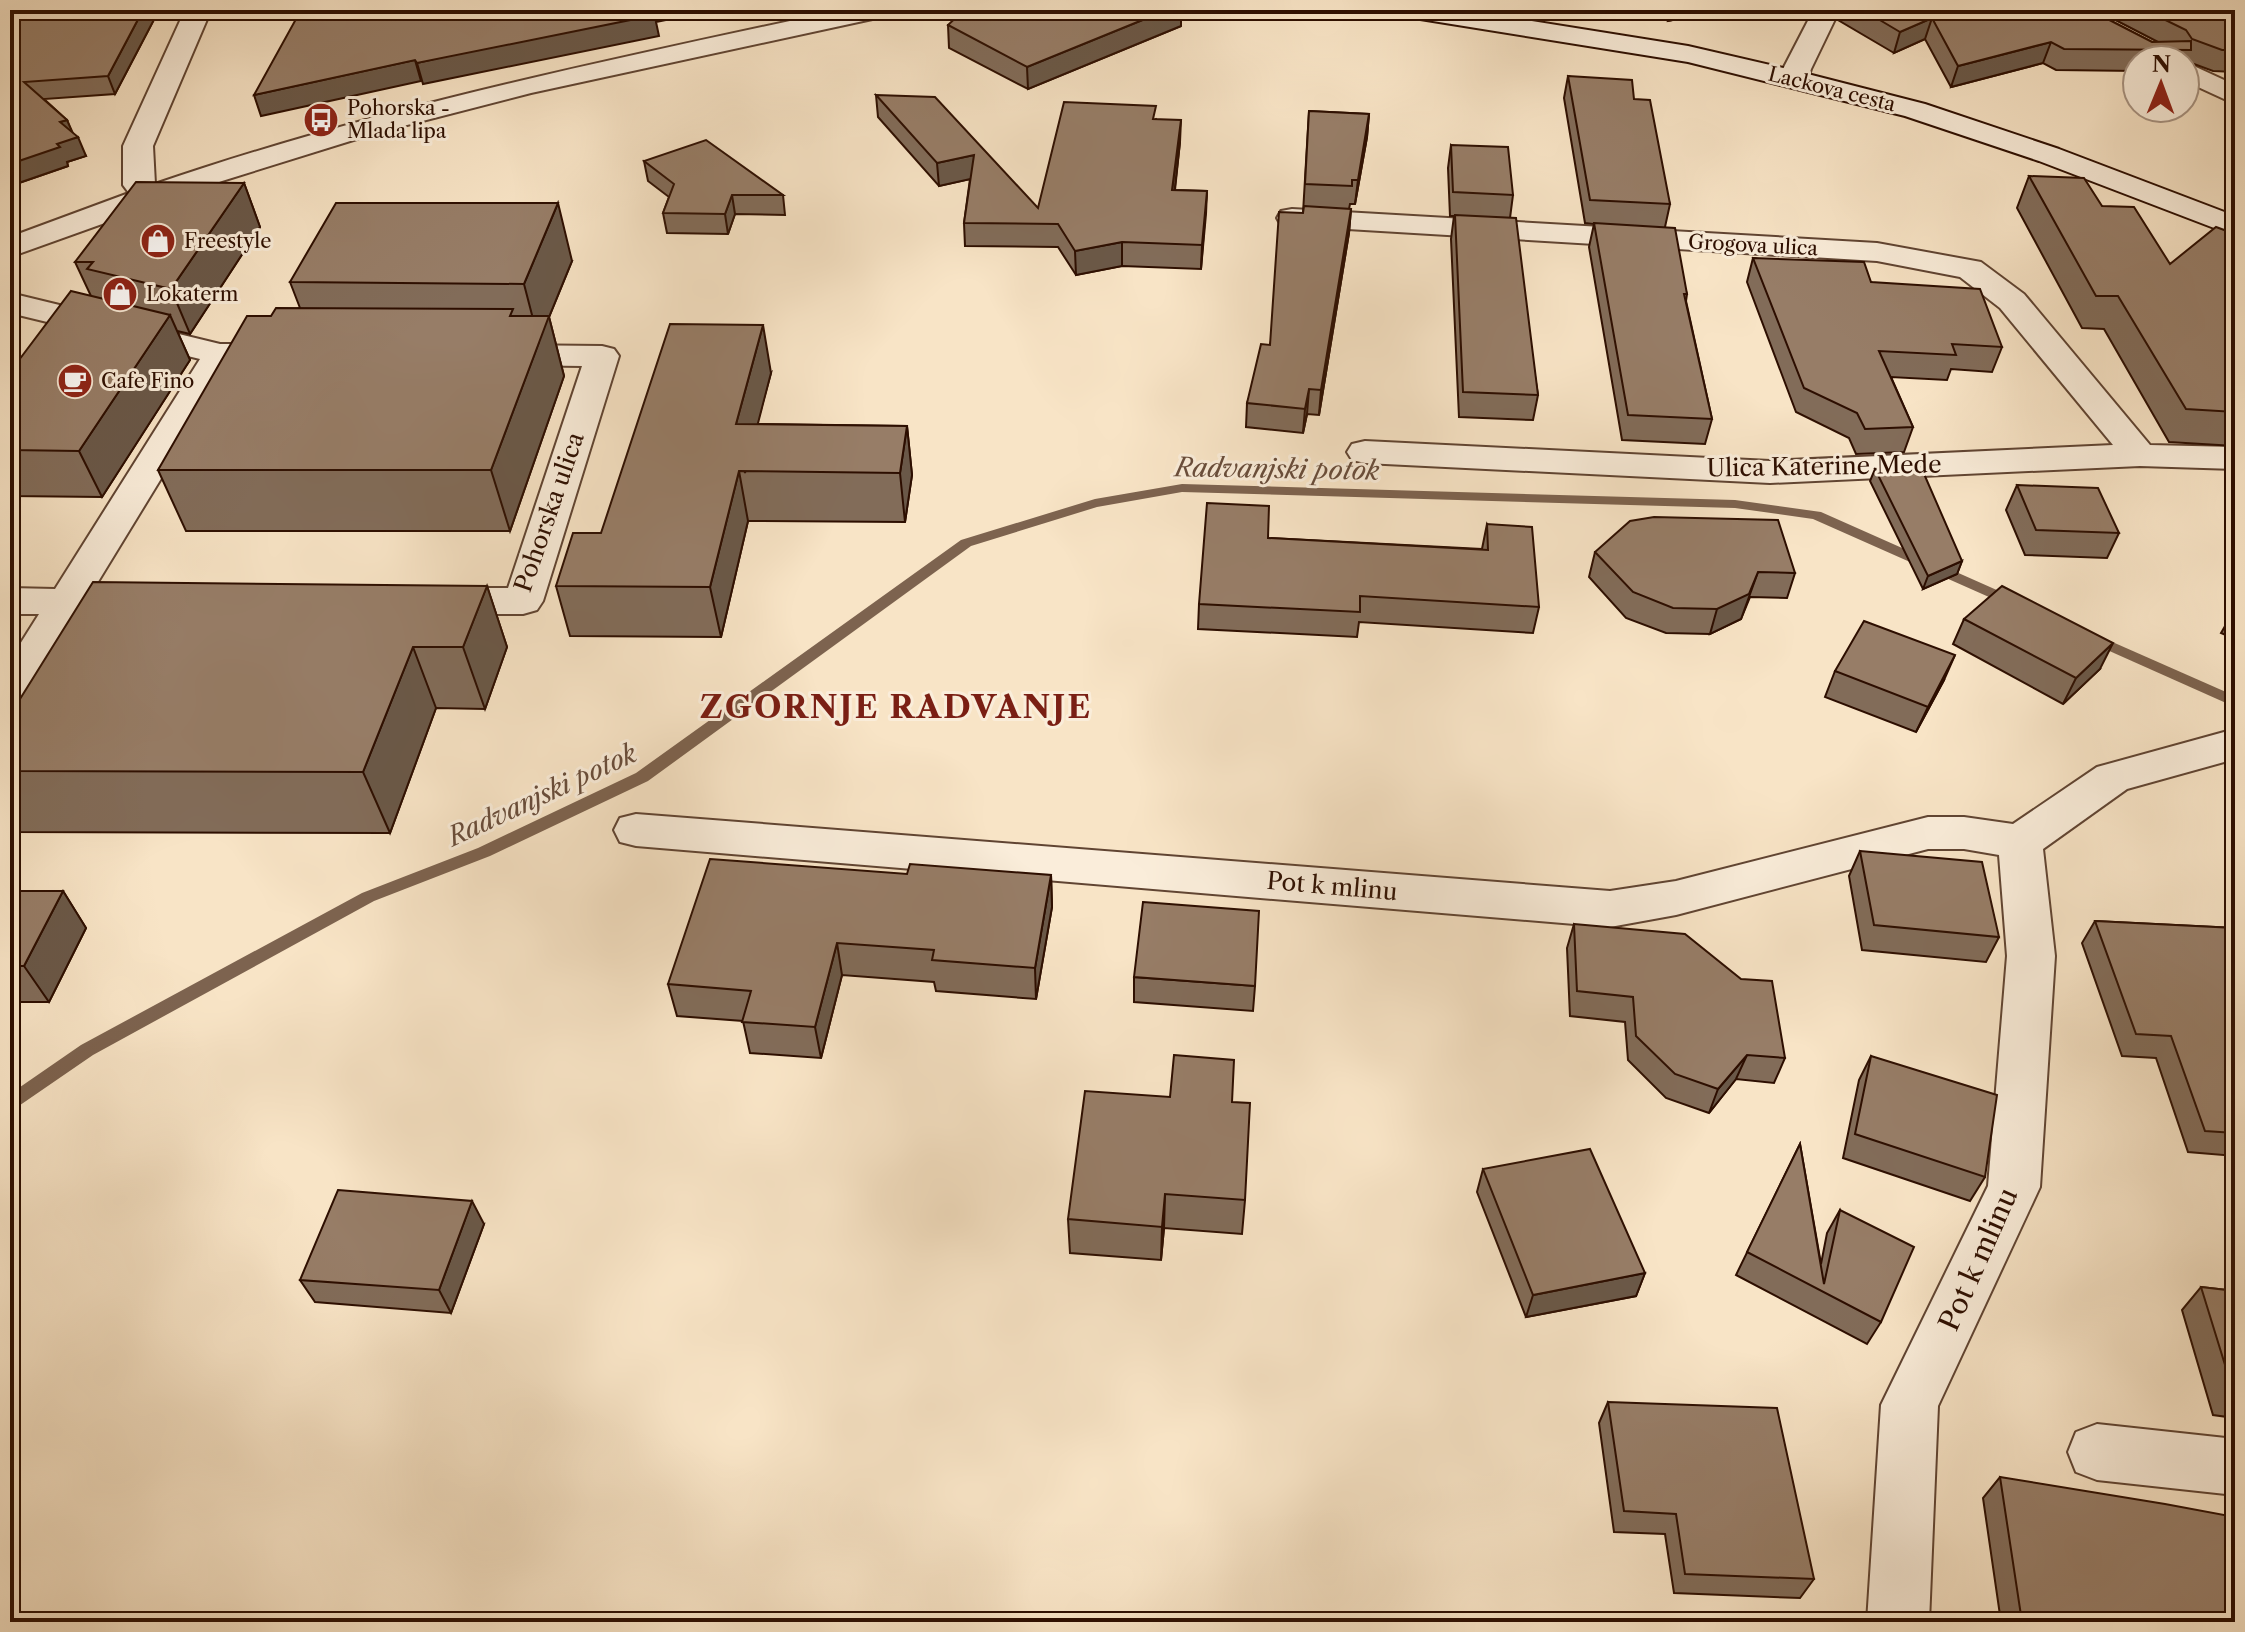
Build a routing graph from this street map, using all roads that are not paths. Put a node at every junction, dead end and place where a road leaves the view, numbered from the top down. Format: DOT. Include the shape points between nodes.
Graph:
graph roads {
  1 [pos="198,10"];
  2 [pos="877,10"];
  3 [pos="1414,10"];
  4 [pos="1830,11"];
  5 [pos="2201,78"];
  6 [pos="1796,79"];
  7 [pos="2235,96"];
  8 [pos="151,196"];
  9 [pos="1283,218"];
  10 [pos="2235,227"];
  11 [pos="10,248"];
  12 [pos="10,303"];
  13 [pos="220,354"];
  14 [pos="316,354"];
  15 [pos="459,355"];
  16 [pos="1365,452"];
  17 [pos="2140,455"];
  18 [pos="2235,458"];
  19 [pos="10,601"];
  20 [pos="400,602"];
  21 [pos="65,603"];
  22 [pos="168,604"];
  23 [pos="10,693"];
  24 [pos="2235,744"];
  25 [pos="636,830"];
  26 [pos="2020,842"];
  27 [pos="2097,1452"];
  28 [pos="2235,1467"];
  29 [pos="1898,1622"];
  1 -- 8 [label="street" via="138,146 138,185"];
  2 -- 8 [label="street" via="417,113"];
  3 -- 6 [label="street, Lackova cesta" via="1688,54"];
  4 -- 6 [label="street"];
  5 -- 7 [label="street"];
  6 -- 10 [label="street, Lackova cesta" via="1915,110 2049,155"];
  8 -- 11 [label="street"];
  9 -- 17 [label="street, Grogova ulica" via="1877,252 1970,269 2012,301"];
  12 -- 13 [label="street"];
  13 -- 14 [label="street"];
  13 -- 21 [label="street"];
  15 -- 20 [label="street, Pohorska ulica" via="602,356 523,601"];
  16 -- 17 [label="street, Ulica Katerine Mede" via="1770,472"];
  17 -- 18 [label="street, Ulica Katerine Mede"];
  19 -- 21 [label="street"];
  21 -- 22 [label="street"];
  21 -- 23 [label="street"];
  24 -- 26 [label="street" via="2112,778"];
  25 -- 26 [label="street, Pot k mlinu" via="1610,909 1676,898 1928,833"];
  26 -- 29 [label="street, Pot k mlinu" via="2031,956 2014,1187 1910,1405"];
  27 -- 28 [label="street"];
}
